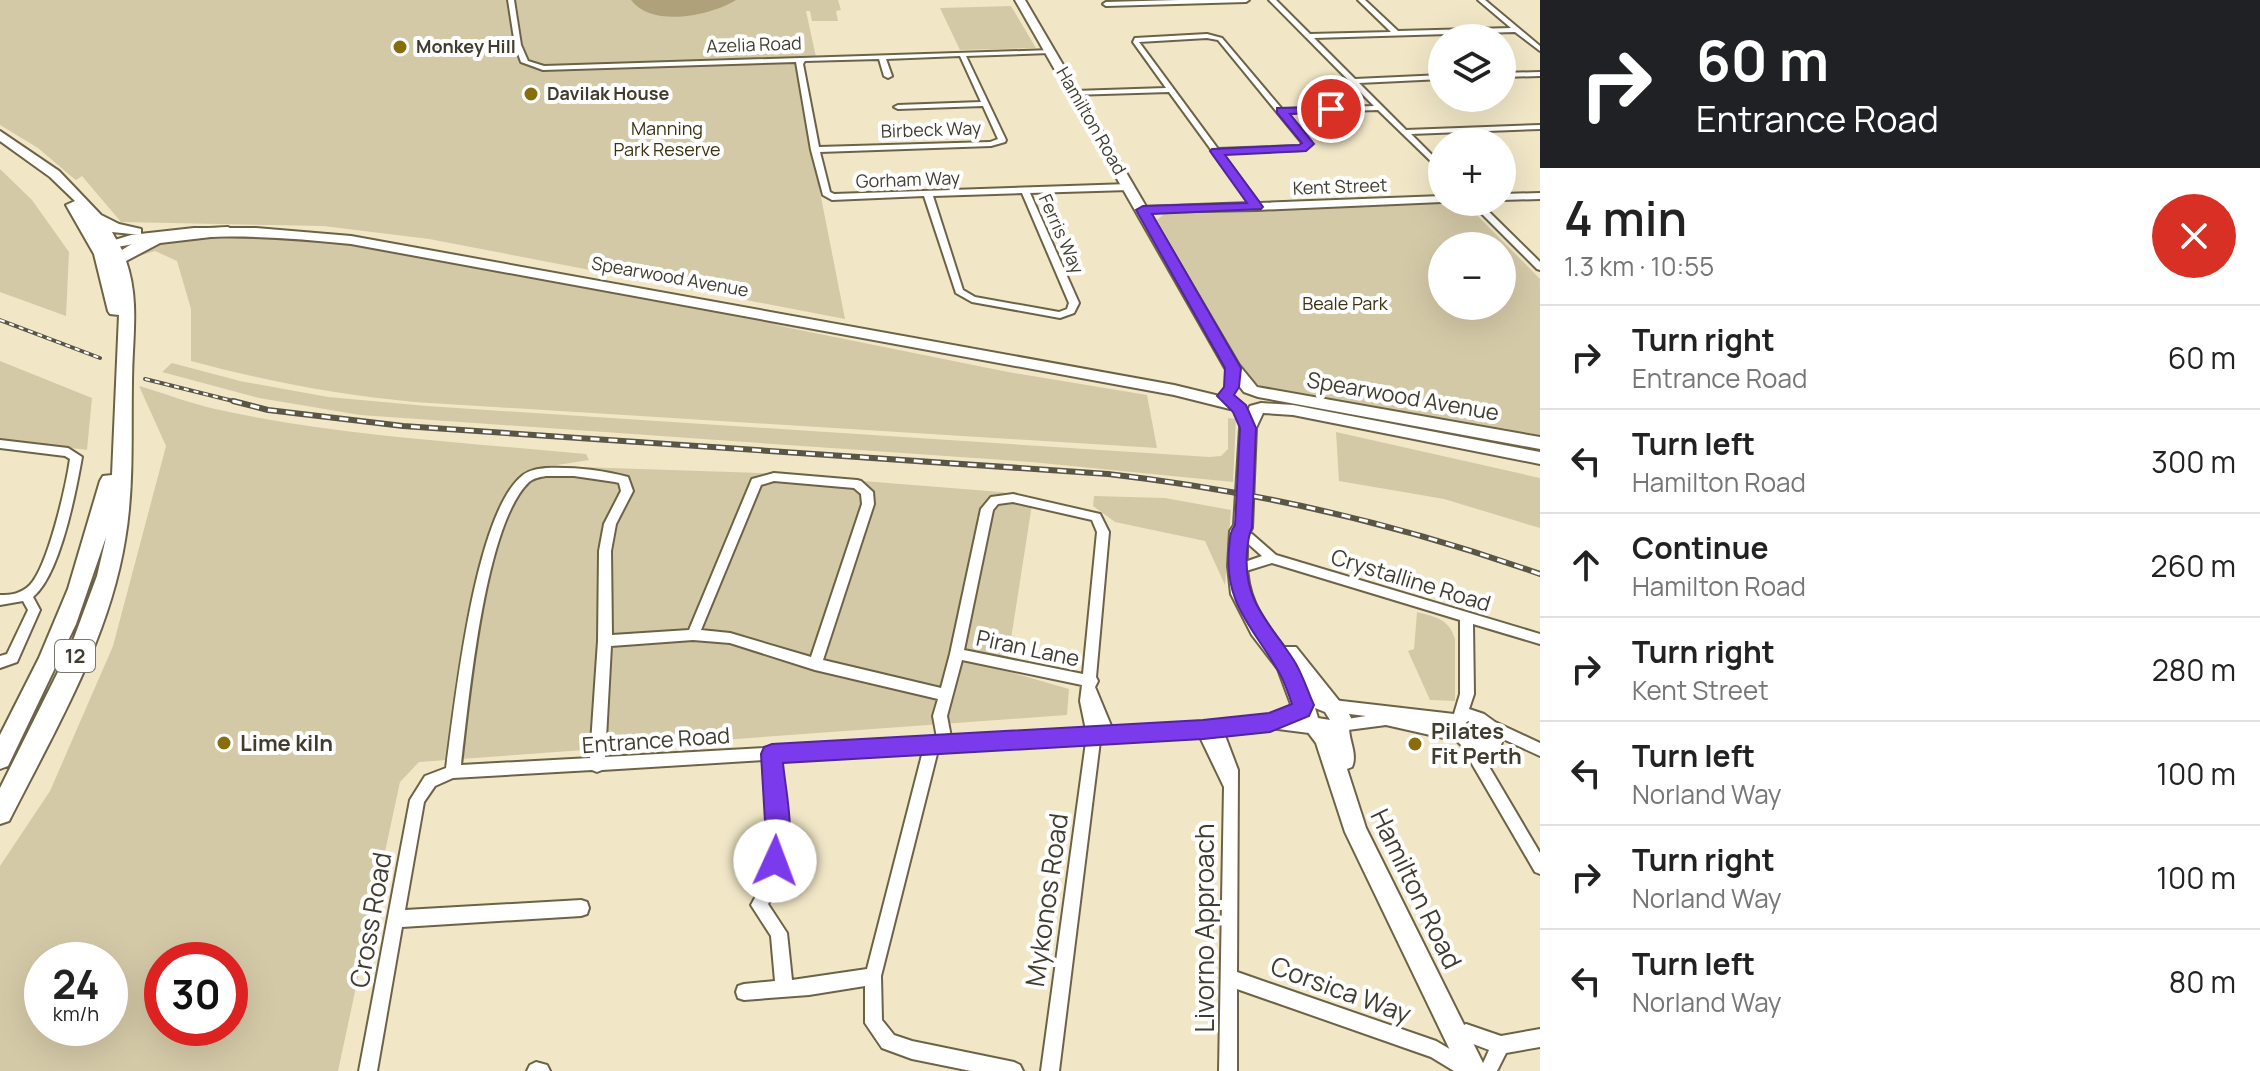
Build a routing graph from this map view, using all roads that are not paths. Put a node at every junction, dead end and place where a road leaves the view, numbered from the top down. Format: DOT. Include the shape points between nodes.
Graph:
graph roads {
  1 [pos="511,0"];
  2 [pos="1020,0"];
  3 [pos="1246,0"];
  4 [pos="1272,0"];
  5 [pos="1361,0"];
  6 [pos="1481,0"];
  7 [pos="1106,4"];
  8 [pos="1507,24"];
  9 [pos="1516,31"];
  10 [pos="1428,32"];
  11 [pos="1396,33"];
  12 [pos="1308,36"];
  13 [pos="1540,49"];
  14 [pos="1050,51"];
  15 [pos="962,54"];
  16 [pos="882,57"];
  17 [pos="802,61"];
  18 [pos="1540,74"];
  19 [pos="1516,75"];
  20 [pos="888,76"];
  21 [pos="1428,78"];
  22 [pos="1353,81"];
  23 [pos="1172,90"];
  24 [pos="1074,93"];
  25 [pos="985,104"];
  26 [pos="898,107"];
  27 [pos="1380,108"];
  28 [pos="1281,111"];
  29 [pos="1540,127"];
  30 [pos="1405,132"];
  31 [pos="0,135"];
  32 [pos="815,150"];
  33 [pos="24,151"];
  34 [pos="1216,151"];
  35 [pos="1428,156"];
  36 [pos="1129,187"];
  37 [pos="1025,191"];
  38 [pos="928,195"];
  39 [pos="1540,196"];
  40 [pos="1516,197"];
  41 [pos="1428,200"];
  42 [pos="1257,207"];
  43 [pos="1143,210"];
  44 [pos="1488,216"];
  45 [pos="97,217"];
  46 [pos="228,231"];
  47 [pos="136,232"];
  48 [pos="108,246"];
  49 [pos="1540,267"];
  50 [pos="1244,398"];
  51 [pos="121,426"];
  52 [pos="1540,443"];
  53 [pos="0,444"];
  54 [pos="1540,458"];
  55 [pos="1246,532"];
  56 [pos="1272,558"];
  57 [pos="1246,566"];
  58 [pos="26,595"];
  59 [pos="0,600"];
  60 [pos="1466,618"];
  61 [pos="693,635"];
  62 [pos="1540,639"];
  63 [pos="605,641"];
  64 [pos="957,654"];
  65 [pos="0,662"];
  66 [pos="815,664"];
  67 [pos="1090,686"];
  68 [pos="1467,694"];
  69 [pos="945,695"];
  70 [pos="1303,707"];
  71 [pos="1329,719"];
  72 [pos="1270,722"];
  73 [pos="1488,723"];
  74 [pos="1460,728"];
  75 [pos="1209,729"];
  76 [pos="1100,735"];
  77 [pos="3,741"];
  78 [pos="36,743"];
  79 [pos="938,745"];
  80 [pos="1525,745"];
  81 [pos="1493,746"];
  82 [pos="1540,750"];
  83 [pos="772,754"];
  84 [pos="597,766"];
  85 [pos="453,772"];
  86 [pos="1489,777"];
  87 [pos="430,781"];
  88 [pos="0,813"];
  89 [pos="1540,867"];
  90 [pos="581,908"];
  91 [pos="395,919"];
  92 [pos="873,976"];
  93 [pos="1228,977"];
  94 [pos="784,989"];
  95 [pos="744,992"];
  96 [pos="1462,1035"];
  97 [pos="1540,1038"];
  98 [pos="1501,1045"];
  99 [pos="1436,1050"];
  100 [pos="368,1071"];
  101 [pos="1014,1071"];
  102 [pos="1050,1071"];
  103 [pos="1228,1071"];
  104 [pos="1473,1071"];
  105 [pos="1486,1071"];
  1 -- 17 [label="street, Azelia Road" via="518,47 531,66"];
  2 -- 14 [label="main road, Hamilton Road"];
  3 -- 7 [label="street"];
  4 -- 12 [label="street"];
  5 -- 11 [label="street"];
  6 -- 8 [label="street"];
  9 -- 13 [label="street"];
  10 -- 11 [label="street"];
  11 -- 12 [label="street"];
  12 -- 22 [label="street"];
  14 -- 15 [label="street, Azelia Road"];
  14 -- 24 [label="main road, Hamilton Road"];
  15 -- 16 [label="street, Azelia Road"];
  15 -- 25 [label="street, Birbeck Way"];
  16 -- 17 [label="street, Azelia Road"];
  16 -- 20 [label="street"];
  17 -- 32 [label="street, Gorham Way"];
  18 -- 19 [label="street"];
  21 -- 22 [label="street"];
  22 -- 27 [label="street"];
  23 -- 24 [label="street"];
  23 -- 28 [label="street" via="1137,39 1220,39"];
  23 -- 34 [label="street"];
  24 -- 36 [label="main road, Hamilton Road"];
  25 -- 26 [label="street"];
  25 -- 32 [label="street, Birbeck Way" via="1002,140 991,144"];
  27 -- 28 [label="street"];
  27 -- 30 [label="street"];
  28 -- 34 [label="street" via="1308,144"];
  29 -- 30 [label="street"];
  30 -- 35 [label="street"];
  31 -- 33 [label="main road, 12"];
  32 -- 38 [label="street, Gorham Way" via="826,193 832,197"];
  33 -- 45 [label="main road, 12" via="60,177"];
  33 -- 48 [label="main road, 12"];
  34 -- 42 [label="street"];
  36 -- 37 [label="street, Gorham Way"];
  36 -- 43 [label="main road, Hamilton Road"];
  37 -- 38 [label="street, Gorham Way"];
  37 -- 38 [label="street, Ferris Way" via="1074,303 1071,311 1060,315 972,299 959,291"];
  39 -- 40 [label="street"];
  41 -- 42 [label="street, Kent Street"];
  42 -- 43 [label="street, Kent Street"];
  43 -- 50 [label="main road, Hamilton Road" via="1233,368"];
  44 -- 49 [label="street"];
  45 -- 47 [label="main road"];
  45 -- 48 [label="main road, 12"];
  46 -- 48 [label="main road" via="152,240 134,248"];
  46 -- 50 [label="main road, Spearwood Avenue" via="397,247 1174,390"];
  47 -- 48 [label="main road, Spearwood Avenue"];
  47 -- 50 [label="main road, Spearwood Avenue" via="221,226 404,242"];
  48 -- 51 [label="main road, 12" via="124,346"];
  50 -- 52 [label="main road, Spearwood Avenue"];
  50 -- 54 [label="main road, Spearwood Avenue"];
  50 -- 55 [label="main road, Hamilton Road"];
  51 -- 77 [label="main road, 12" via="98,530 56,646"];
  51 -- 78 [label="main road, 12" via="118,517 107,573"];
  53 -- 58 [label="street" via="76,457 41,580"];
  55 -- 56 [label="street, Crystalline Road"];
  55 -- 57 [label="main road, Hamilton Road"];
  55 -- 70 [label="main road, Hamilton Road" via="1239,531 1240,594 1286,665"];
  56 -- 57 [label="street"];
  56 -- 60 [label="street, Crystalline Road"];
  57 -- 71 [label="main road, Hamilton Road" via="1259,616"];
  58 -- 59 [label="street"];
  58 -- 65 [label="street" via="34,610 12,658"];
  60 -- 62 [label="street, Crystalline Road"];
  60 -- 68 [label="street"];
  61 -- 63 [label="street"];
  61 -- 66 [label="street" via="730,638"];
  61 -- 66 [label="street" via="756,482 774,477 857,484 867,492 868,504"];
  63 -- 84 [label="street"];
  63 -- 85 [label="street" via="605,551 610,524 627,491 624,480 610,475 528,475 497,525 485,563"];
  64 -- 67 [label="street, Piran Lane"];
  64 -- 67 [label="street, Mykonos Road" via="987,509 995,500 1013,498 1086,513 1103,532"];
  64 -- 69 [label="street"];
  66 -- 69 [label="street"];
  67 -- 76 [label="street, Mykonos Road" via="1087,701"];
  68 -- 73 [label="street"];
  68 -- 74 [label="street"];
  69 -- 79 [label="street"];
  70 -- 71 [label="main road" via="1315,699"];
  70 -- 72 [label="street, Entrance Road"];
  71 -- 72 [label="street, Entrance Road"];
  71 -- 74 [label="street, Entrance Road"];
  71 -- 96 [label="main road, Hamilton Road" via="1356,812"];
  72 -- 75 [label="street, Entrance Road"];
  73 -- 74 [label="street" via="1471,715"];
  73 -- 80 [label="street"];
  73 -- 81 [label="street" via="1496,735"];
  74 -- 81 [label="street" via="1478,747"];
  74 -- 86 [label="street"];
  75 -- 76 [label="street, Entrance Road"];
  75 -- 93 [label="street, Livorno Approach" via="1230,785"];
  76 -- 79 [label="street, Entrance Road"];
  76 -- 102 [label="street, Mykonos Road"];
  77 -- 78 [label="main road"];
  78 -- 88 [label="main road, 12"];
  79 -- 83 [label="street, Entrance Road"];
  79 -- 92 [label="street"];
  80 -- 81 [label="street"];
  80 -- 82 [label="street"];
  81 -- 86 [label="street"];
  83 -- 84 [label="street, Entrance Road"];
  83 -- 94 [label="street" via="778,844 774,880 759,905 779,933"];
  84 -- 85 [label="street, Entrance Road"];
  85 -- 87 [label="street, Entrance Road"];
  86 -- 89 [label="street"];
  87 -- 91 [label="street, Cross Road" via="417,800"];
  90 -- 91 [label="street"];
  91 -- 100 [label="street, Cross Road"];
  92 -- 94 [label="street"];
  92 -- 101 [label="street" via="874,1023 888,1042"];
  93 -- 99 [label="street, Corsica Way"];
  93 -- 103 [label="street, Livorno Approach"];
  94 -- 95 [label="street"];
  96 -- 98 [label="street"];
  96 -- 99 [label="street" via="1446,1049"];
  96 -- 104 [label="main road, Hamilton Road"];
  96 -- 105 [label="main road, Hamilton Road"];
  97 -- 98 [label="street"];
  98 -- 105 [label="street"];
  99 -- 104 [label="street, Corsica Way"];
}
